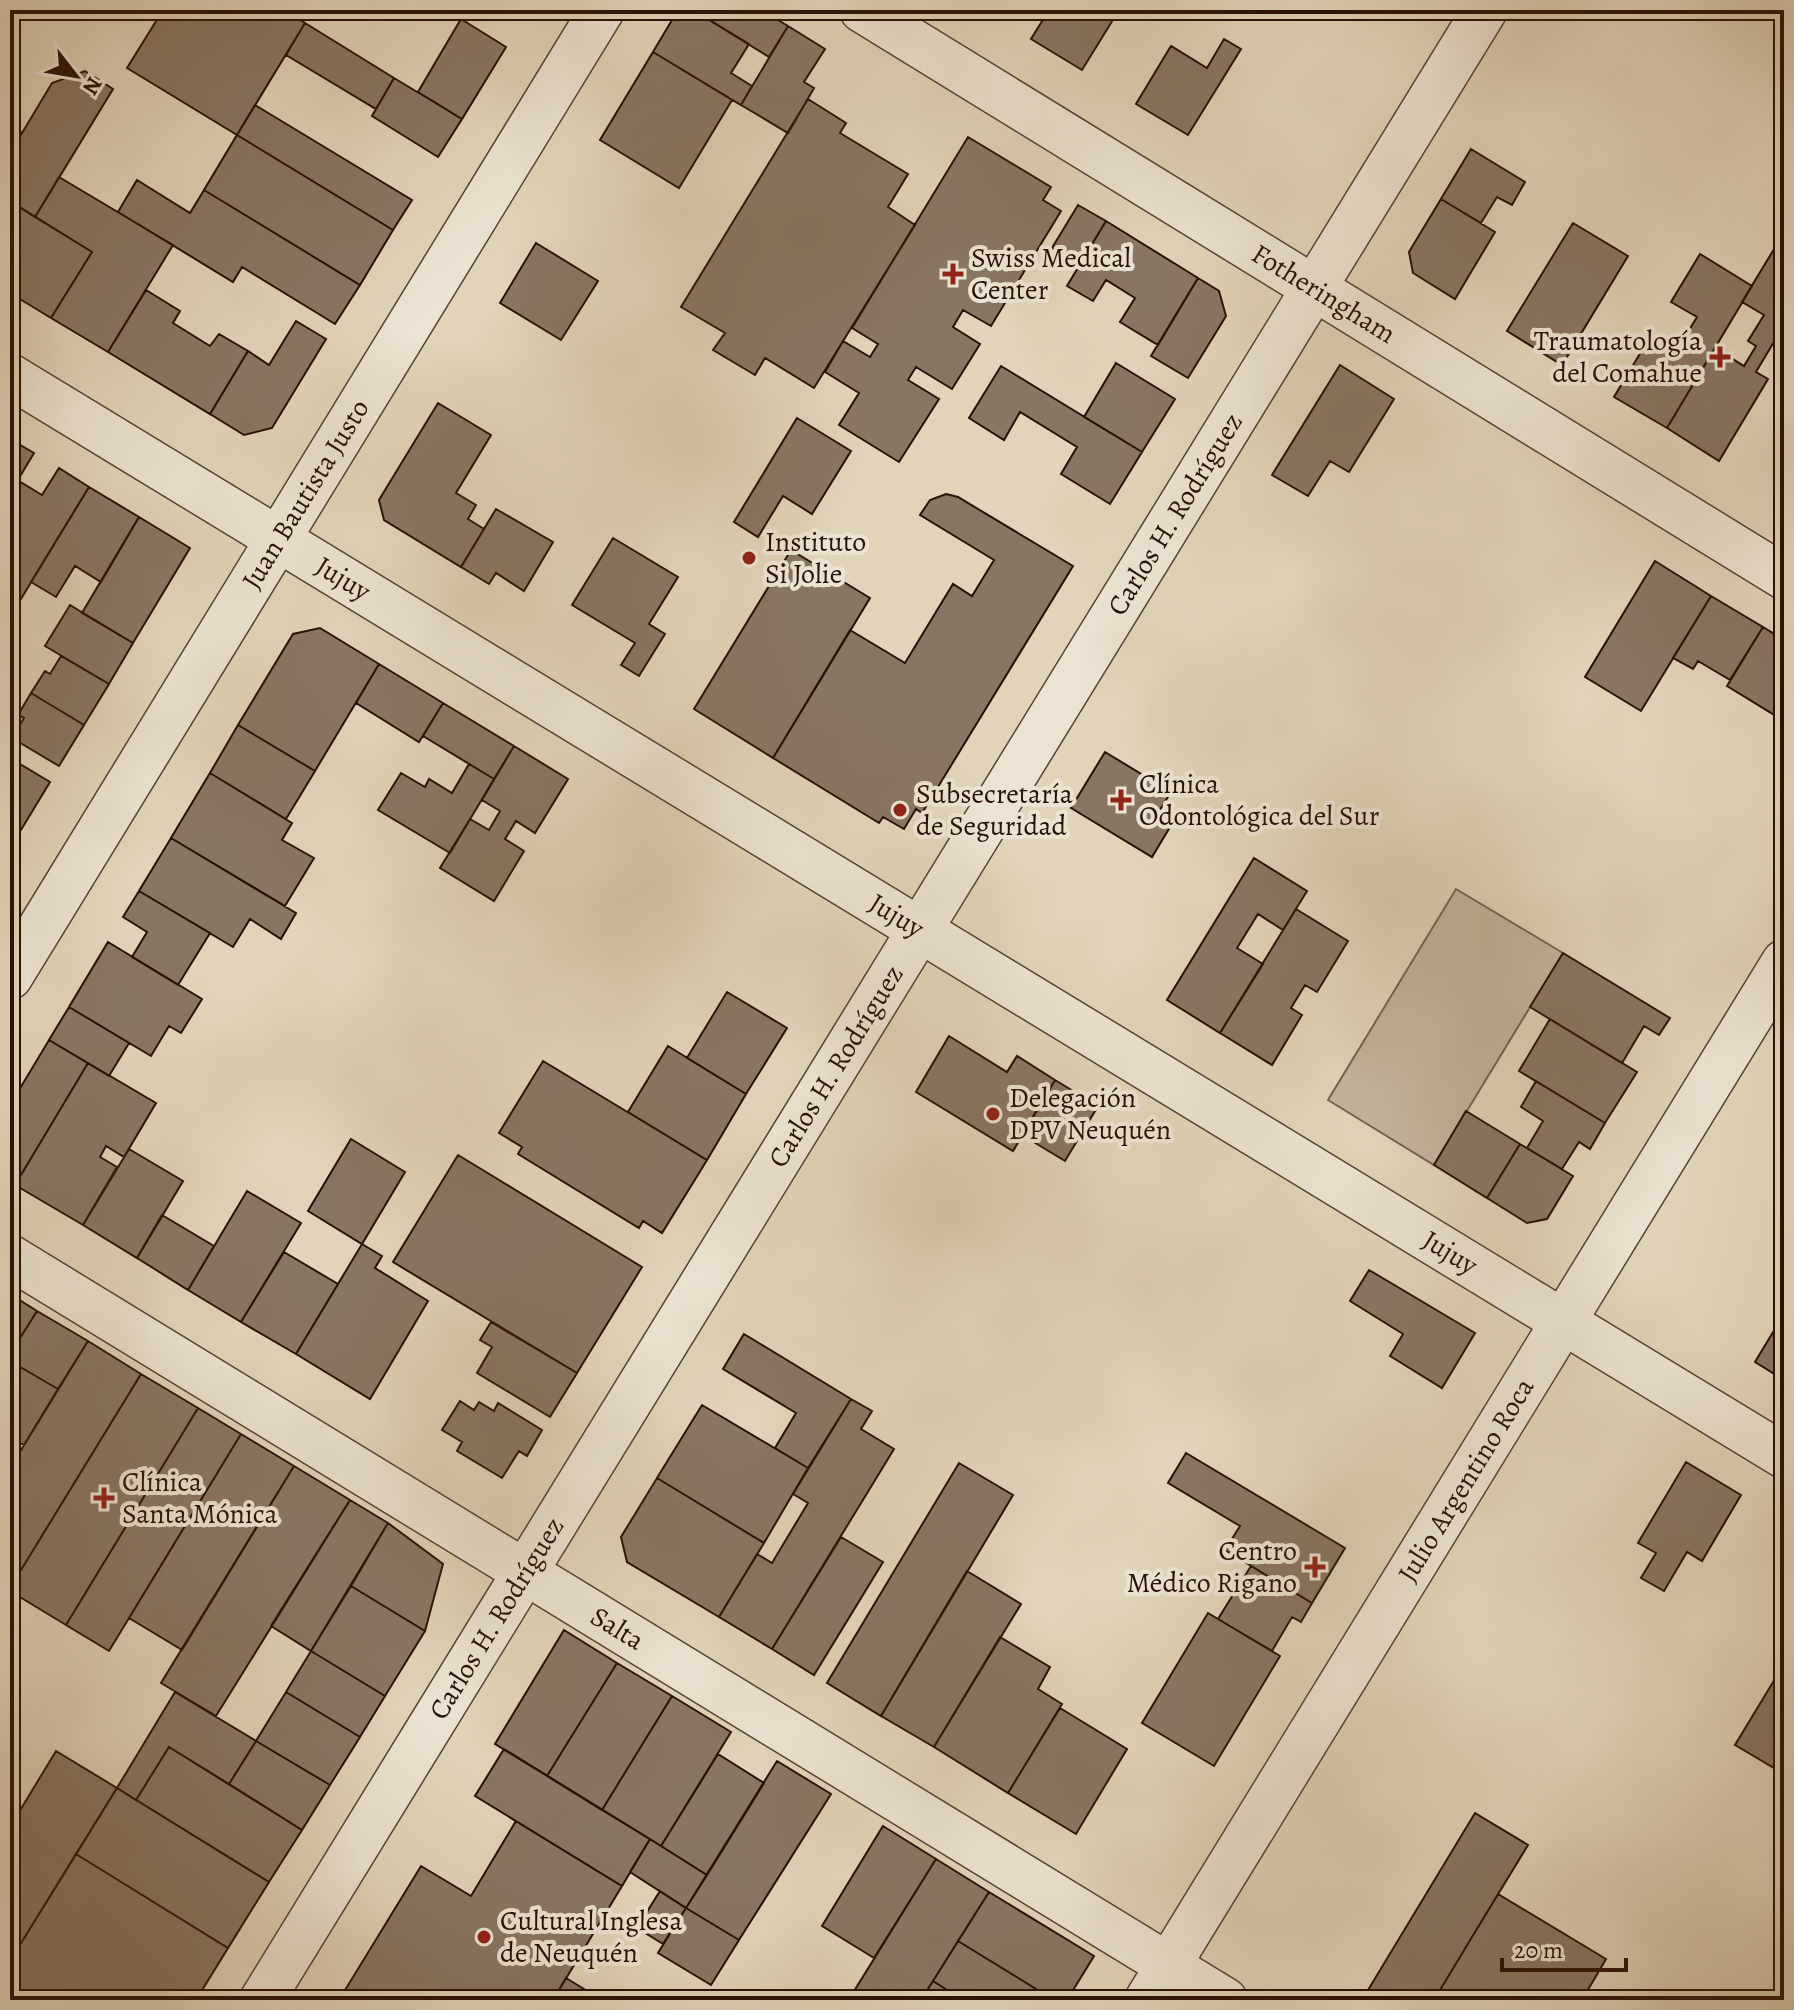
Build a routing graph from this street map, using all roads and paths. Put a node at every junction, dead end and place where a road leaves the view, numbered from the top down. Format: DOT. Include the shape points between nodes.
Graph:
graph roads {
  1 [pos="602,10"];
  2 [pos="862,10"];
  3 [pos="1485,10"];
  4 [pos="1314,288"];
  5 [pos="10,376"];
  6 [pos="278,539"];
  7 [pos="1784,577"];
  8 [pos="919,930"];
  9 [pos="1784,962"];
  10 [pos="10,977"];
  11 [pos="10,1257"];
  12 [pos="1563,1321"];
  13 [pos="1784,1456"];
  14 [pos="525,1572"];
  15 [pos="1158,1982"];
  16 [pos="262,2000"];
  17 [pos="1225,2000"];
  1 -- 6 [label="street, Juan Bautista Justo"];
  2 -- 4 [label="street, Fotheringham"];
  3 -- 4 [label="street, Carlos H. Rodríguez"];
  4 -- 7 [label="street, Fotheringham"];
  4 -- 8 [label="street, Carlos H. Rodríguez"];
  5 -- 6 [label="street, Jujuy"];
  6 -- 8 [label="street, Jujuy"];
  6 -- 10 [label="street, Juan Bautista Justo"];
  8 -- 12 [label="street, Jujuy"];
  8 -- 14 [label="street, Carlos H. Rodríguez"];
  9 -- 12 [label="street, Julio Argentino Roca"];
  11 -- 14 [label="street, Salta"];
  12 -- 13 [label="street, Jujuy"];
  12 -- 15 [label="street, Julio Argentino Roca"];
  14 -- 15 [label="street, Salta"];
  14 -- 16 [label="street, Carlos H. Rodríguez"];
  15 -- 17 [label="street, Salta"];
}
